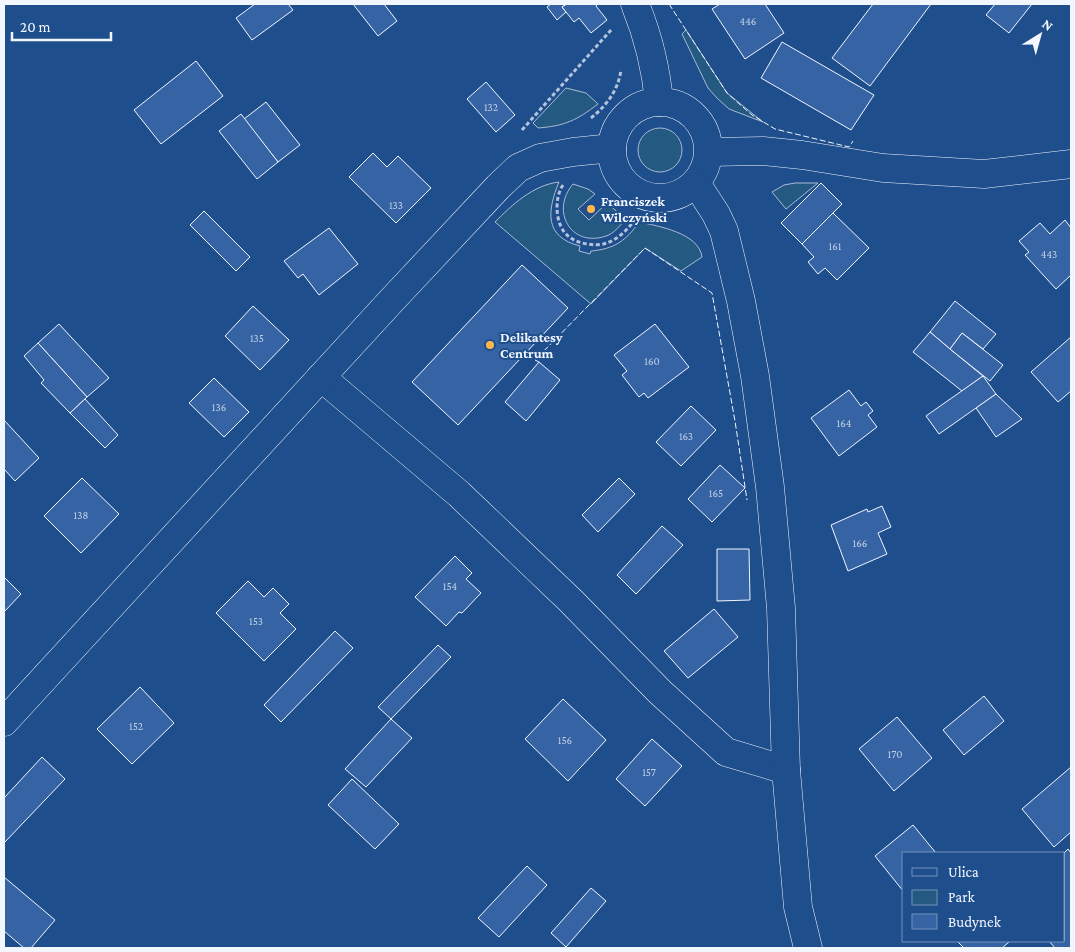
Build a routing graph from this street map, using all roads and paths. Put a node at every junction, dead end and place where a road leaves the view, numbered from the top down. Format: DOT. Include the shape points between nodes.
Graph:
graph roads {
  1 [pos="635,4"];
  2 [pos="615,25"];
  3 [pos="659,102"];
  4 [pos="519,134"];
  5 [pos="612,148"];
  6 [pos="709,152"];
  7 [pos="1071,164"];
  8 [pos="566,182"];
  9 [pos="696,183"];
  10 [pos="639,215"];
  11 [pos="321,377"];
  12 [pos="4,722"];
  13 [pos="786,770"];
  14 [pos="808,948"];
  1 -- 3 [label="street" via="652,54"];
  2 -- 4 [label="path"];
  3 -- 5 [label="street" via="644,105 621,121"];
  3 -- 6 [label="street" via="680,107 698,119 706,132"];
  5 -- 9 [label="street" via="613,164 620,178 631,190 646,197 662,199 677,196"];
  5 -- 11 [label="street" via="540,158 518,168"];
  6 -- 7 [label="street" via="763,150 883,168 984,174"];
  6 -- 9 [label="street" via="702,176"];
  8 -- 10 [label="path" via="557,200 558,212 567,235 576,241 593,245 607,243 618,237"];
  9 -- 13 [label="street" via="724,231 755,376 770,487 781,608"];
  11 -- 12 [label="street"];
  11 -- 13 [label="street" via="458,494 571,601 660,692 726,752"];
  13 -- 14 [label="street" via="798,906"];
}
